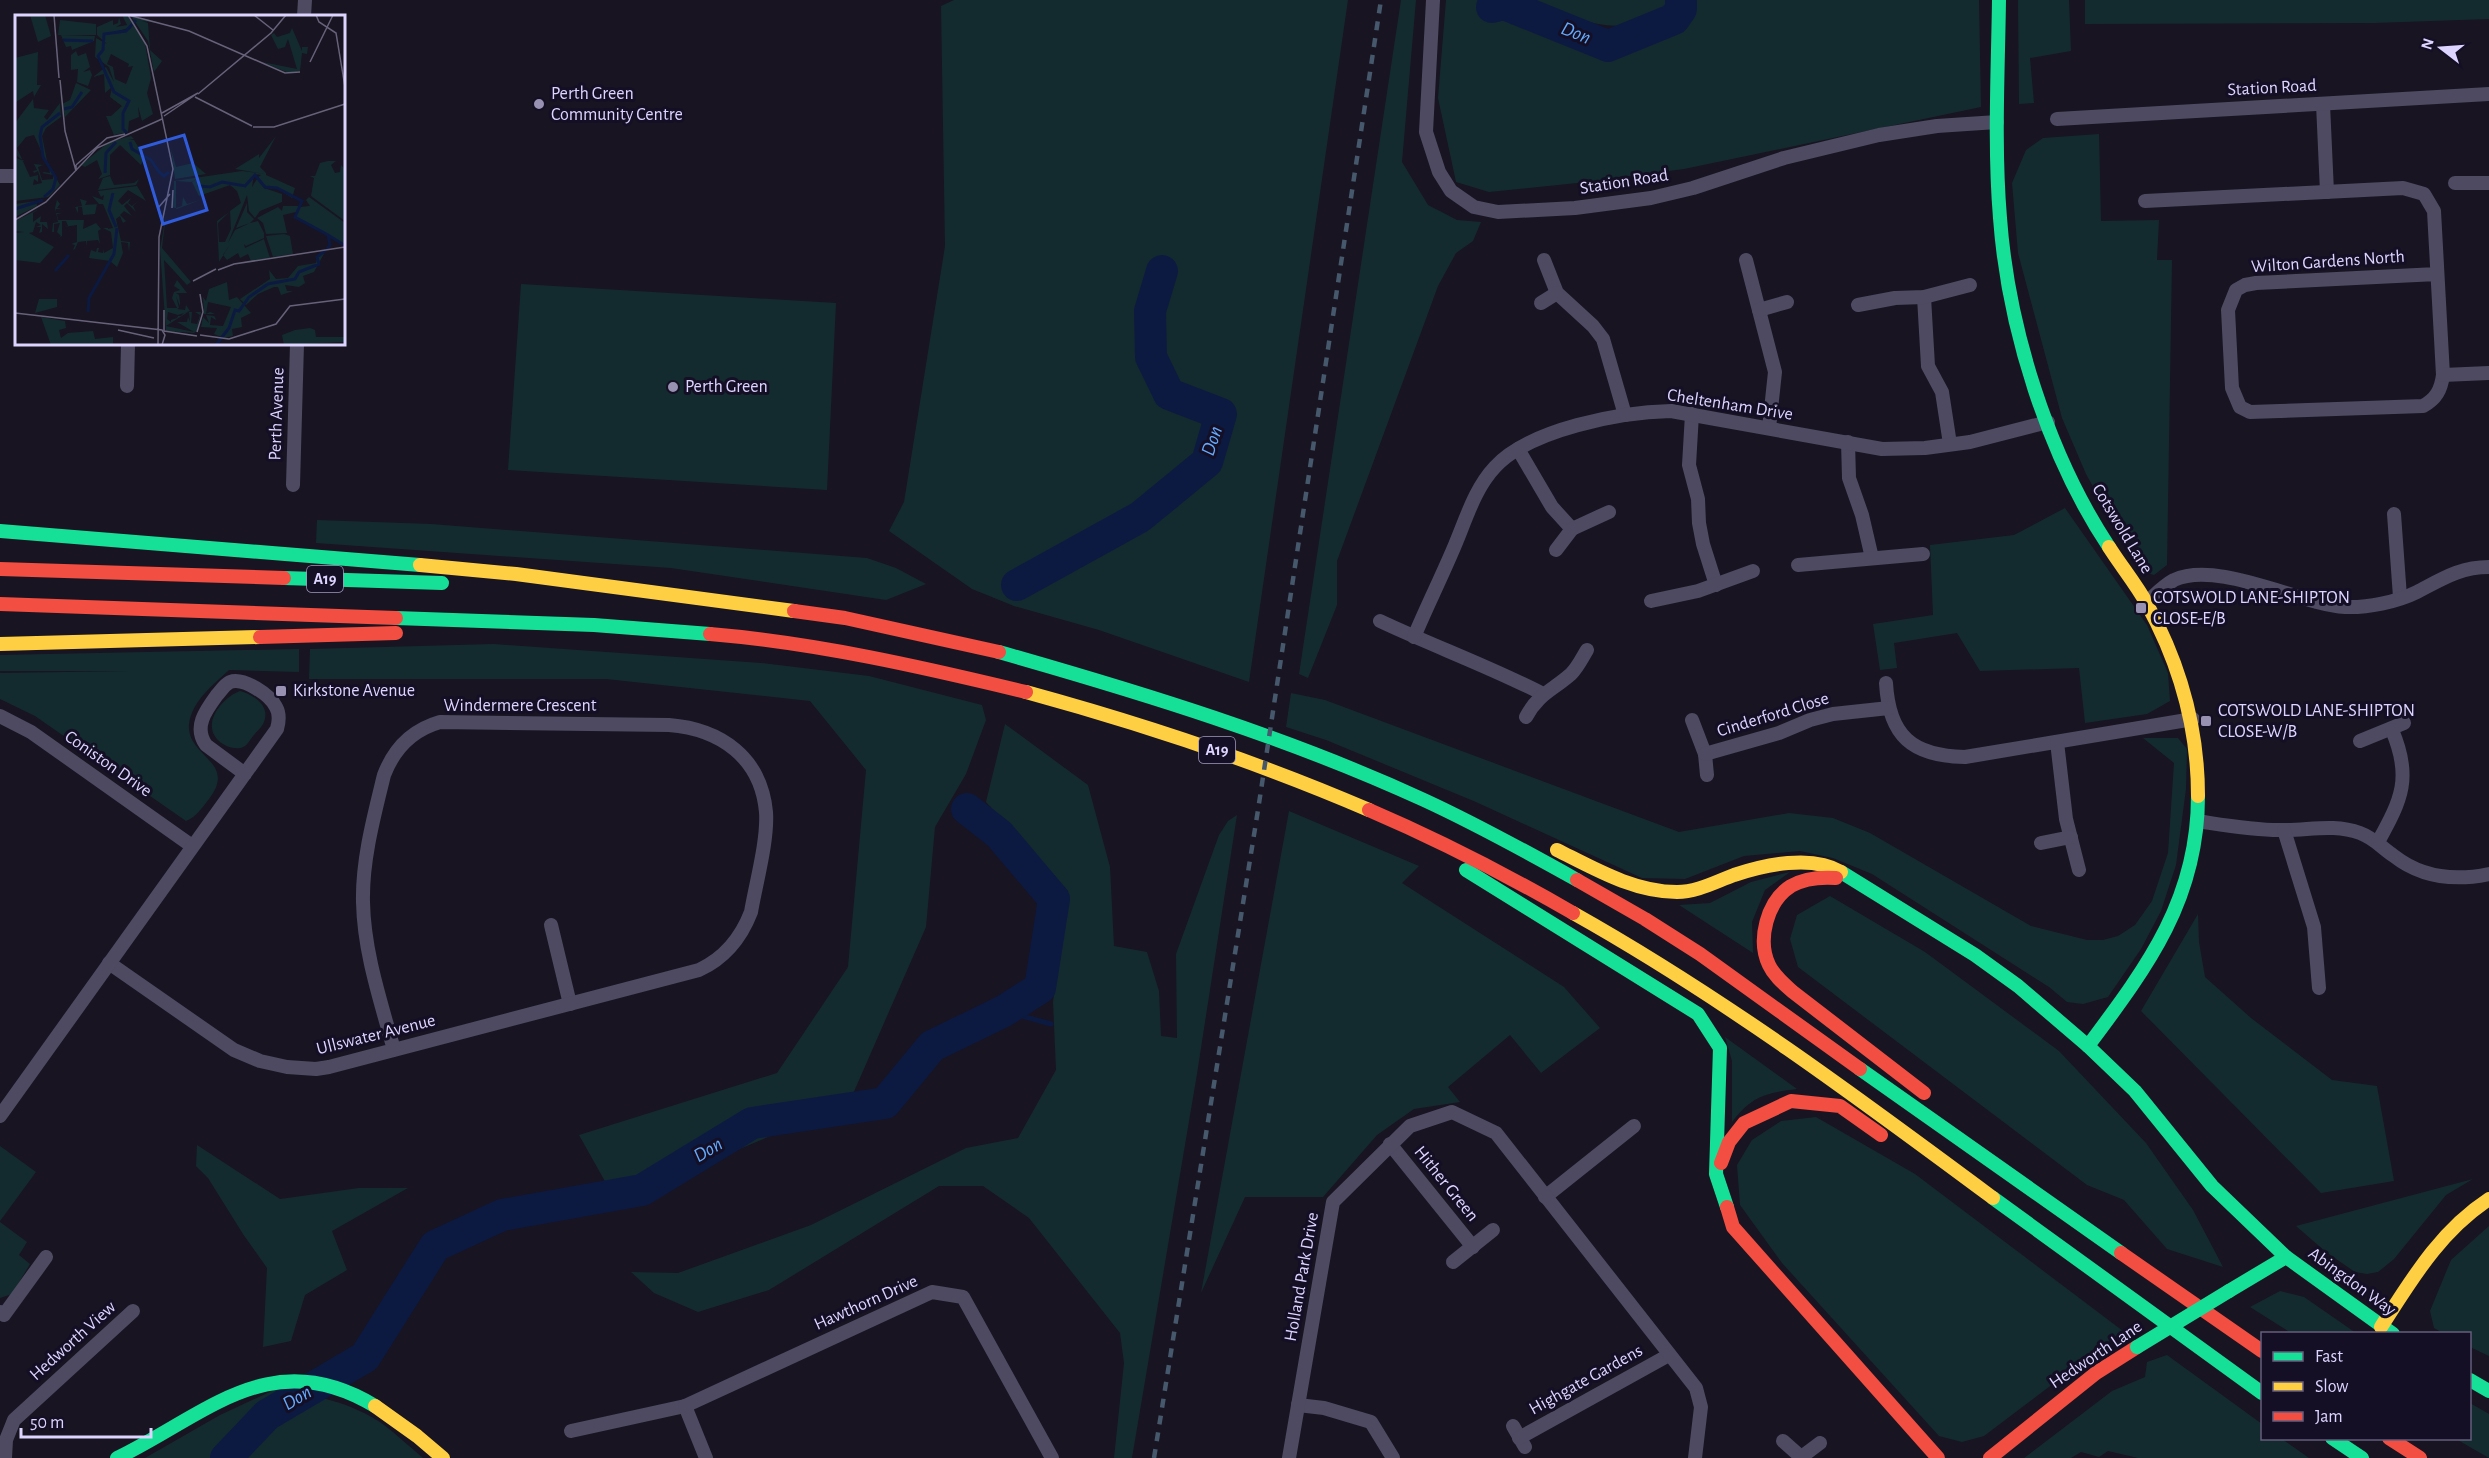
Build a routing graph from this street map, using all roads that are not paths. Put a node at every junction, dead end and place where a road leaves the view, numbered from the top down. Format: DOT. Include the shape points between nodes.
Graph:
graph roads {
  1 [pos="305,0"];
  2 [pos="1433,0"];
  3 [pos="1999,0"];
  4 [pos="304,15"];
  5 [pos="2489,94"];
  6 [pos="2323,104"];
  7 [pos="2057,119"];
  8 [pos="1997,122"];
  9 [pos="2455,183"];
  10 [pos="2489,183"];
  11 [pos="2327,192"];
  12 [pos="2145,201"];
  13 [pos="1544,260"];
  14 [pos="1746,260"];
  15 [pos="2437,274"];
  16 [pos="1970,285"];
  17 [pos="1557,293"];
  18 [pos="1924,297"];
  19 [pos="1787,302"];
  20 [pos="1541,303"];
  21 [pos="1858,305"];
  22 [pos="1759,309"];
  23 [pos="128,345"];
  24 [pos="297,345"];
  25 [pos="2489,373"];
  26 [pos="2443,375"];
  27 [pos="127,386"];
  28 [pos="1692,414"];
  29 [pos="1625,415"];
  30 [pos="2048,422"];
  31 [pos="1769,428"];
  32 [pos="1848,442"];
  33 [pos="1950,444"];
  34 [pos="1518,450"];
  35 [pos="293,485"];
  36 [pos="1609,512"];
  37 [pos="2394,514"];
  38 [pos="1572,529"];
  39 [pos="0,531"];
  40 [pos="1556,550"];
  41 [pos="1923,554"];
  42 [pos="1872,558"];
  43 [pos="1798,565"];
  44 [pos="2489,567"];
  45 [pos="0,569"];
  46 [pos="1753,571"];
  47 [pos="452,584"];
  48 [pos="487,585"];
  49 [pos="1716,585"];
  50 [pos="649,593"];
  51 [pos="2400,597"];
  52 [pos="1652,601"];
  53 [pos="2146,603"];
  54 [pos="0,604"];
  55 [pos="1380,621"];
  56 [pos="594,625"];
  57 [pos="1414,637"];
  58 [pos="0,644"];
  59 [pos="1587,650"];
  60 [pos="1886,682"];
  61 [pos="1543,694"];
  62 [pos="1889,708"];
  63 [pos="0,716"];
  64 [pos="1526,717"];
  65 [pos="2193,719"];
  66 [pos="1692,720"];
  67 [pos="2360,741"];
  68 [pos="2057,742"];
  69 [pos="1705,754"];
  70 [pos="245,774"];
  71 [pos="1707,775"];
  72 [pos="758,782"];
  73 [pos="1424,800"];
  74 [pos="1468,804"];
  75 [pos="2198,821"];
  76 [pos="2284,830"];
  77 [pos="1418,831"];
  78 [pos="2070,837"];
  79 [pos="1540,841"];
  80 [pos="2378,842"];
  81 [pos="2041,843"];
  82 [pos="192,846"];
  83 [pos="2079,870"];
  84 [pos="2489,874"];
  85 [pos="1855,879"];
  86 [pos="551,925"];
  87 [pos="109,963"];
  88 [pos="2319,988"];
  89 [pos="570,1004"];
  90 [pos="2088,1046"];
  91 [pos="394,1050"];
  92 [pos="0,1116"];
  93 [pos="1634,1126"];
  94 [pos="1953,1134"];
  95 [pos="1390,1144"];
  96 [pos="1896,1145"];
  97 [pos="1924,1164"];
  98 [pos="1716,1174"];
  99 [pos="1545,1197"];
  100 [pos="2489,1199"];
  101 [pos="1493,1230"];
  102 [pos="1473,1247"];
  103 [pos="46,1257"];
  104 [pos="2072,1257"];
  105 [pos="2286,1257"];
  106 [pos="1453,1262"];
  107 [pos="2229,1291"];
  108 [pos="133,1311"];
  109 [pos="0,1312"];
  110 [pos="2387,1330"];
  111 [pos="2261,1350"];
  112 [pos="1669,1355"];
  113 [pos="2471,1381"];
  114 [pos="2489,1391"];
  115 [pos="2261,1392"];
  116 [pos="1298,1405"];
  117 [pos="686,1406"];
  118 [pos="571,1431"];
  119 [pos="1519,1437"];
  120 [pos="2335,1440"];
  121 [pos="2392,1440"];
  122 [pos="1783,1441"];
  123 [pos="1820,1443"];
  124 [pos="5,1458"];
  125 [pos="117,1458"];
  126 [pos="443,1458"];
  127 [pos="706,1458"];
  128 [pos="1052,1458"];
  129 [pos="1289,1458"];
  130 [pos="1393,1458"];
  131 [pos="1695,1458"];
  132 [pos="1800,1458"];
  133 [pos="1938,1458"];
  134 [pos="1990,1458"];
  135 [pos="2362,1458"];
  136 [pos="2420,1458"];
  1 -- 4 [label="street"];
  2 -- 8 [label="street, Station Road" via="1426,132 1439,172 1451,191 1474,207 1498,212 1575,208 1651,198 1784,158 1880,135"];
  3 -- 8 [label="main road, Cotswold Lane"];
  5 -- 6 [label="street, Station Road"];
  6 -- 7 [label="street, Station Road"];
  6 -- 11 [label="street"];
  8 -- 30 [label="main road, Cotswold Lane" via="2000,219 2008,275 2024,351"];
  9 -- 10 [label="street"];
  11 -- 12 [label="street, Wilton Gardens North"];
  11 -- 15 [label="street, Wilton Gardens North" via="2403,188 2424,194 2434,211"];
  13 -- 17 [label="street"];
  14 -- 22 [label="street"];
  15 -- 26 [label="street, Wilton Gardens North"];
  15 -- 26 [label="street, Wilton Gardens North" via="2245,285 2236,290 2228,310 2232,388 2240,407 2250,412 2422,405 2438,394"];
  16 -- 18 [label="street"];
  17 -- 20 [label="street"];
  17 -- 29 [label="street" via="1604,339"];
  18 -- 21 [label="street"];
  18 -- 33 [label="street" via="1928,366 1942,392"];
  19 -- 22 [label="street"];
  22 -- 31 [label="street" via="1775,372"];
  23 -- 27 [label="street"];
  24 -- 35 [label="street, Perth Avenue"];
  25 -- 26 [label="street"];
  28 -- 29 [label="street, Cheltenham Drive"];
  28 -- 31 [label="street, Cheltenham Drive"];
  28 -- 49 [label="street" via="1689,465 1703,544"];
  29 -- 34 [label="street, Cheltenham Drive" via="1575,426"];
  30 -- 33 [label="street, Cheltenham Drive"];
  30 -- 53 [label="main road, Cotswold Lane" via="2083,503"];
  31 -- 32 [label="street, Cheltenham Drive"];
  32 -- 33 [label="street, Cheltenham Drive" via="1882,449"];
  32 -- 42 [label="street" via="1849,478"];
  34 -- 38 [label="street" via="1552,507"];
  34 -- 57 [label="street, Cheltenham Drive" via="1495,467 1476,496"];
  36 -- 38 [label="street"];
  37 -- 51 [label="street"];
  38 -- 40 [label="street"];
  39 -- 50 [label="main road" via="353,558 516,574"];
  41 -- 42 [label="street"];
  42 -- 43 [label="street"];
  44 -- 51 [label="street" via="2455,571"];
  45 -- 47 [label="main road, A19"];
  46 -- 49 [label="street"];
  48 -- 50 [label="main road, A19"];
  49 -- 52 [label="street"];
  50 -- 73 [label="main road, A19" via="845,618 977,646 1126,688 1243,728"];
  51 -- 53 [label="street" via="2345,607 2244,581 2191,577 2164,586"];
  53 -- 65 [label="main road, Cotswold Lane" via="2174,656"];
  54 -- 56 [label="main road, A19"];
  55 -- 57 [label="street"];
  56 -- 58 [label="main road"];
  56 -- 77 [label="main road, A19" via="766,639 838,650 1028,692 1113,716 1293,777"];
  57 -- 61 [label="street"];
  59 -- 61 [label="street" via="1570,674"];
  60 -- 62 [label="street"];
  61 -- 64 [label="street"];
  62 -- 68 [label="street" via="1899,732 1910,743 1944,756 1965,757"];
  62 -- 69 [label="street, Cinderford Close" via="1833,714"];
  63 -- 82 [label="street, Coniston Drive" via="31,732"];
  65 -- 68 [label="street"];
  65 -- 75 [label="main road, Cotswold Lane" via="2198,757"];
  66 -- 69 [label="street, Cinderford Close"];
  67 -- 80 [label="street" via="2398,727 2403,765 2401,795"];
  68 -- 78 [label="street"];
  69 -- 71 [label="street, Cinderford Close"];
  70 -- 70 [label="street" via="277,729 279,712 249,683 238,681 223,687 204,713 202,740"];
  70 -- 82 [label="street"];
  72 -- 89 [label="street, Ullswater Avenue" via="766,812 765,829 751,912 730,949 699,970"];
  72 -- 91 [label="street, Windermere Crescent" via="729,744 686,726 440,722 413,734 390,759 384,775 363,883 370,960"];
  73 -- 74 [label="main road"];
  73 -- 94 [label="main road, A19" via="1544,861 1645,919"];
  75 -- 76 [label="street"];
  75 -- 90 [label="main road, Cotswold Lane" via="2180,899 2162,939 2138,979"];
  76 -- 80 [label="street" via="2342,828"];
  76 -- 88 [label="street" via="2314,927"];
  77 -- 98 [label="main road" via="1474,877 1698,1014 1720,1048"];
  77 -- 104 [label="main road, A19" via="1602,929 1731,1009 1828,1075"];
  78 -- 81 [label="street"];
  78 -- 83 [label="street"];
  79 -- 85 [label="main road" via="1602,873 1652,890 1690,890 1768,865 1807,862 1833,867"];
  80 -- 84 [label="street" via="2393,856 2423,872 2458,879"];
  82 -- 87 [label="street"];
  85 -- 90 [label="main road" via="1975,955"];
  85 -- 94 [label="main road" via="1804,880 1775,901 1765,923 1762,947 1770,968 1790,989 1927,1095"];
  86 -- 89 [label="street"];
  87 -- 91 [label="street, Ullswater Avenue" via="234,1050 260,1061 287,1067 329,1068"];
  87 -- 92 [label="street"];
  89 -- 91 [label="street, Ullswater Avenue"];
  90 -- 105 [label="main road" via="2135,1091 2212,1186"];
  93 -- 99 [label="street"];
  94 -- 111 [label="main road, A19"];
  95 -- 99 [label="street, Holland Park Drive" via="1410,1126 1452,1112 1496,1133"];
  95 -- 102 [label="street, Hither Green"];
  95 -- 116 [label="street, Holland Park Drive" via="1333,1202"];
  96 -- 98 [label="main road" via="1839,1106 1791,1101 1744,1123 1729,1142"];
  97 -- 104 [label="main road" via="1980,1203"];
  98 -- 133 [label="main road" via="1733,1227"];
  99 -- 112 [label="street, Holland Park Drive"];
  100 -- 110 [label="main road" via="2457,1220 2433,1248"];
  101 -- 102 [label="street, Hither Green"];
  102 -- 106 [label="street, Hither Green"];
  103 -- 109 [label="street" via="4,1315"];
  104 -- 115 [label="main road, A19"];
  105 -- 107 [label="main road, Abingdon Way"];
  105 -- 110 [label="main road, Abingdon Way"];
  107 -- 134 [label="main road, Hedworth Lane, bridge" via="2096,1373"];
  108 -- 124 [label="street, Hedworth View" via="14,1420 6,1440"];
  112 -- 119 [label="street, Highgate Gardens"];
  112 -- 131 [label="street, Holland Park Drive" via="1696,1389 1701,1407"];
  113 -- 114 [label="main road"];
  116 -- 129 [label="street, Holland Park Drive"];
  116 -- 130 [label="street" via="1371,1422"];
  117 -- 118 [label="street, Hawthorn Drive"];
  117 -- 127 [label="street"];
  117 -- 128 [label="street, Hawthorn Drive" via="932,1292 963,1297"];
  120 -- 135 [label="main road"];
  121 -- 136 [label="main road"];
  122 -- 132 [label="street"];
  123 -- 132 [label="street"];
  125 -- 126 [label="main road" via="246,1388 289,1381 349,1391 387,1412"];
}
